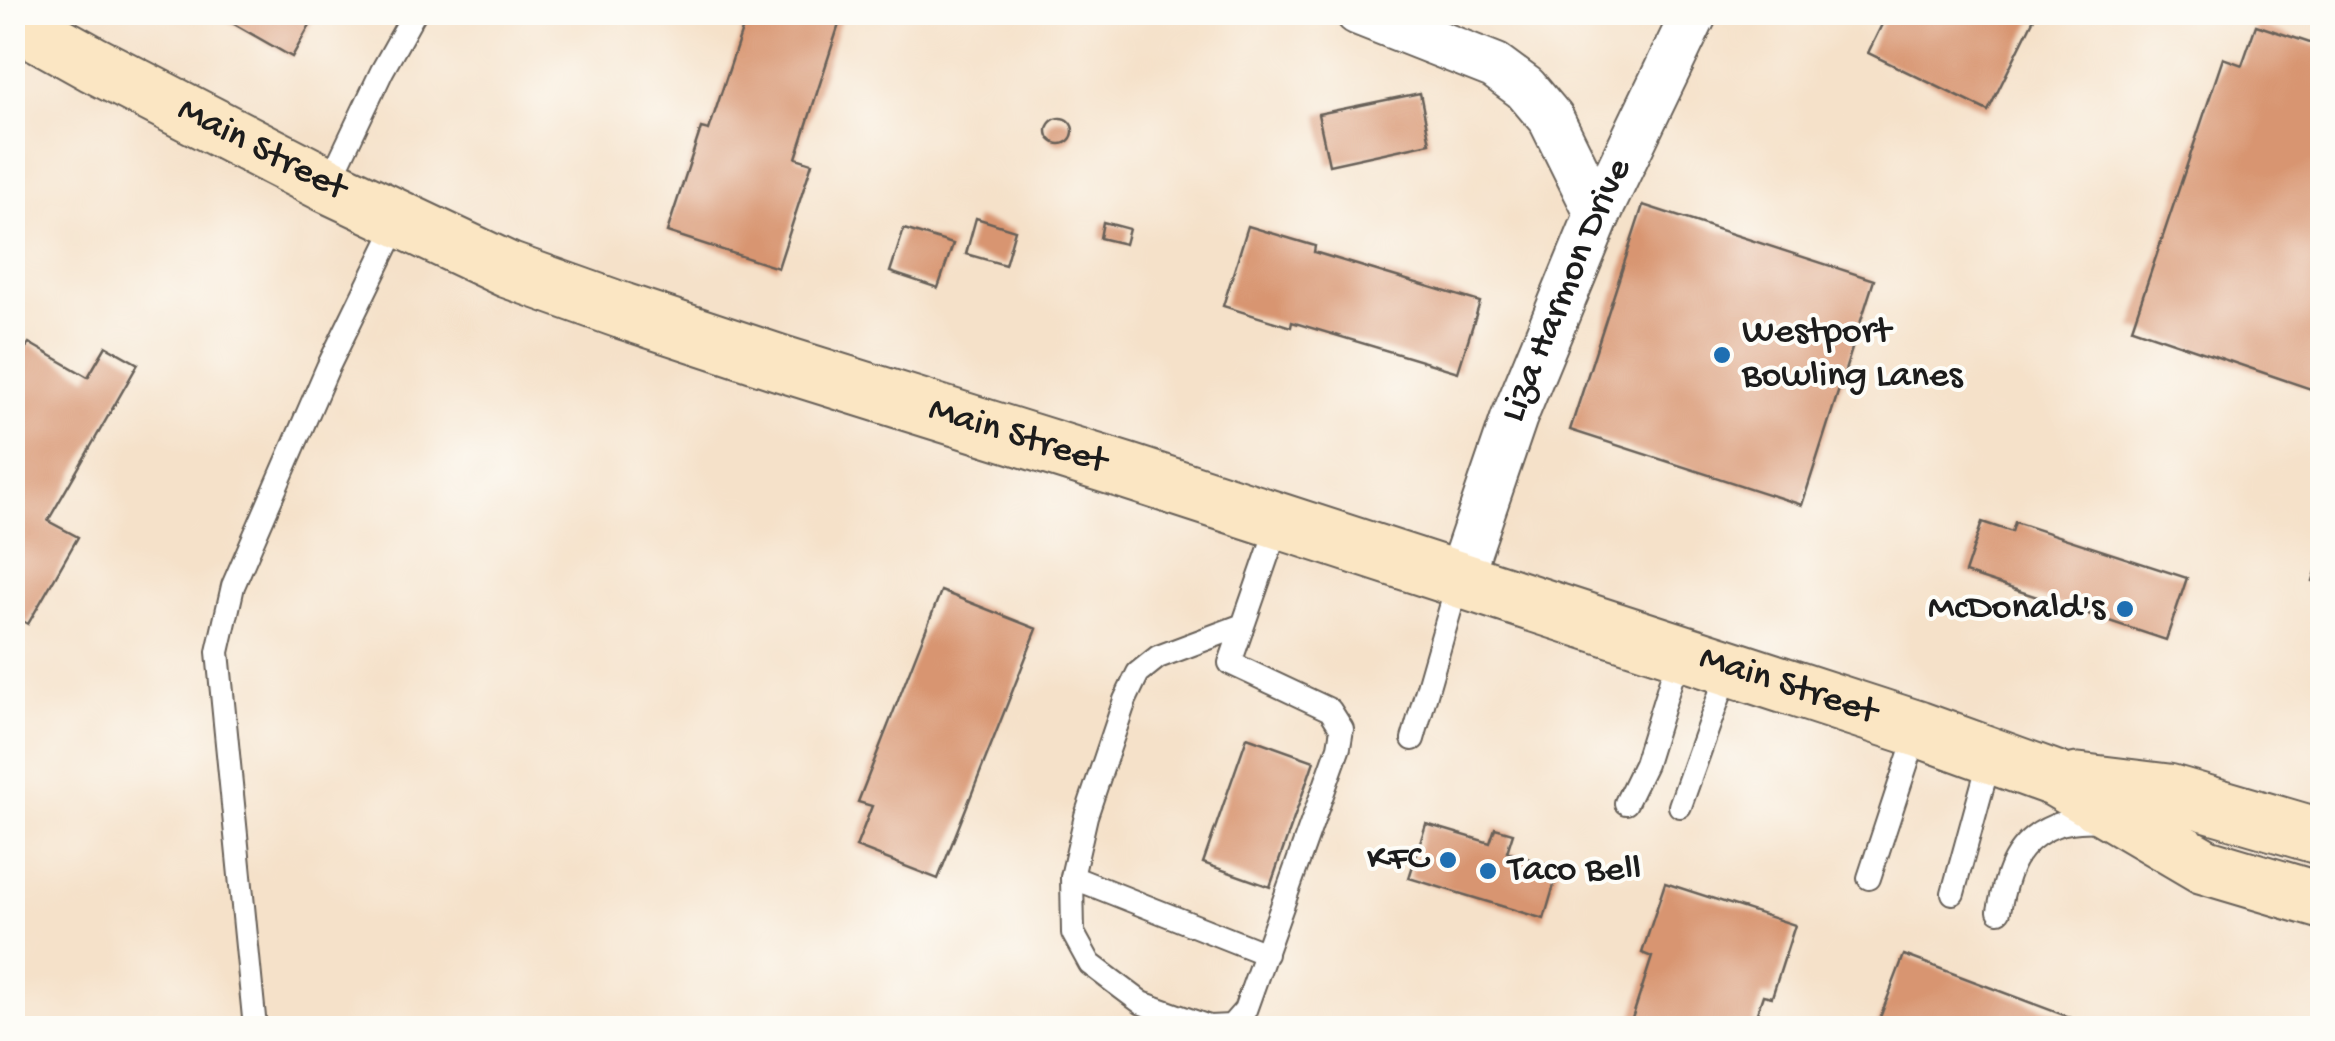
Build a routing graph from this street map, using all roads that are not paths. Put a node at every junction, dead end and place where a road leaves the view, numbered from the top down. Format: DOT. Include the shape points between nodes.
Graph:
graph roads {
  1 [pos="415,12"];
  2 [pos="1358,12"];
  3 [pos="1694,12"];
  4 [pos="12,19"];
  5 [pos="328,185"];
  6 [pos="1598,214"];
  7 [pos="400,219"];
  8 [pos="1279,522"];
  9 [pos="1459,578"];
  10 [pos="1243,624"];
  11 [pos="1705,658"];
  12 [pos="1918,729"];
  13 [pos="1413,739"];
  14 [pos="1991,755"];
  15 [pos="2056,778"];
  16 [pos="1626,803"];
  17 [pos="1680,806"];
  18 [pos="2128,822"];
  19 [pos="2322,836"];
  20 [pos="1072,877"];
  21 [pos="1868,878"];
  22 [pos="1953,893"];
  23 [pos="2322,901"];
  24 [pos="1999,911"];
  25 [pos="1266,954"];
  26 [pos="255,1028"];
  1 -- 5 [label="lane"];
  2 -- 6 [label="street" via="1494,66 1525,88 1552,119"];
  3 -- 6 [label="street, Liza Harmon Drive"];
  4 -- 5 [label="main road, Main Street"];
  5 -- 7 [label="main road, Main Street"];
  6 -- 9 [label="street, Liza Harmon Drive" via="1514,418"];
  7 -- 8 [label="main road, Main Street" via="508,270 623,312"];
  7 -- 26 [label="lane" via="233,586 218,652"];
  8 -- 9 [label="main road, Main Street"];
  8 -- 10 [label="lane"];
  9 -- 11 [label="main road, Main Street"];
  9 -- 13 [label="lane"];
  10 -- 20 [label="lane" via="1158,657 1138,673 1086,816"];
  10 -- 25 [label="lane" via="1230,663 1330,710 1342,728"];
  11 -- 12 [label="main road, Main Street"];
  11 -- 16 [label="lane"];
  11 -- 17 [label="lane"];
  12 -- 14 [label="main road, Main Street"];
  12 -- 21 [label="lane"];
  14 -- 15 [label="main road, Main Street"];
  14 -- 22 [label="lane"];
  15 -- 18 [label="main road, Main Street"];
  15 -- 19 [label="main road, Main Street" via="2168,792"];
  18 -- 23 [label="main road, Main Street" via="2204,866"];
  18 -- 24 [label="lane" via="2055,825 2024,844 2005,876"];
  20 -- 25 [label="lane"];
  20 -- 25 [label="lane" via="1073,932 1090,964 1142,1003 1208,1027 1231,1026 1245,1010"];
}
